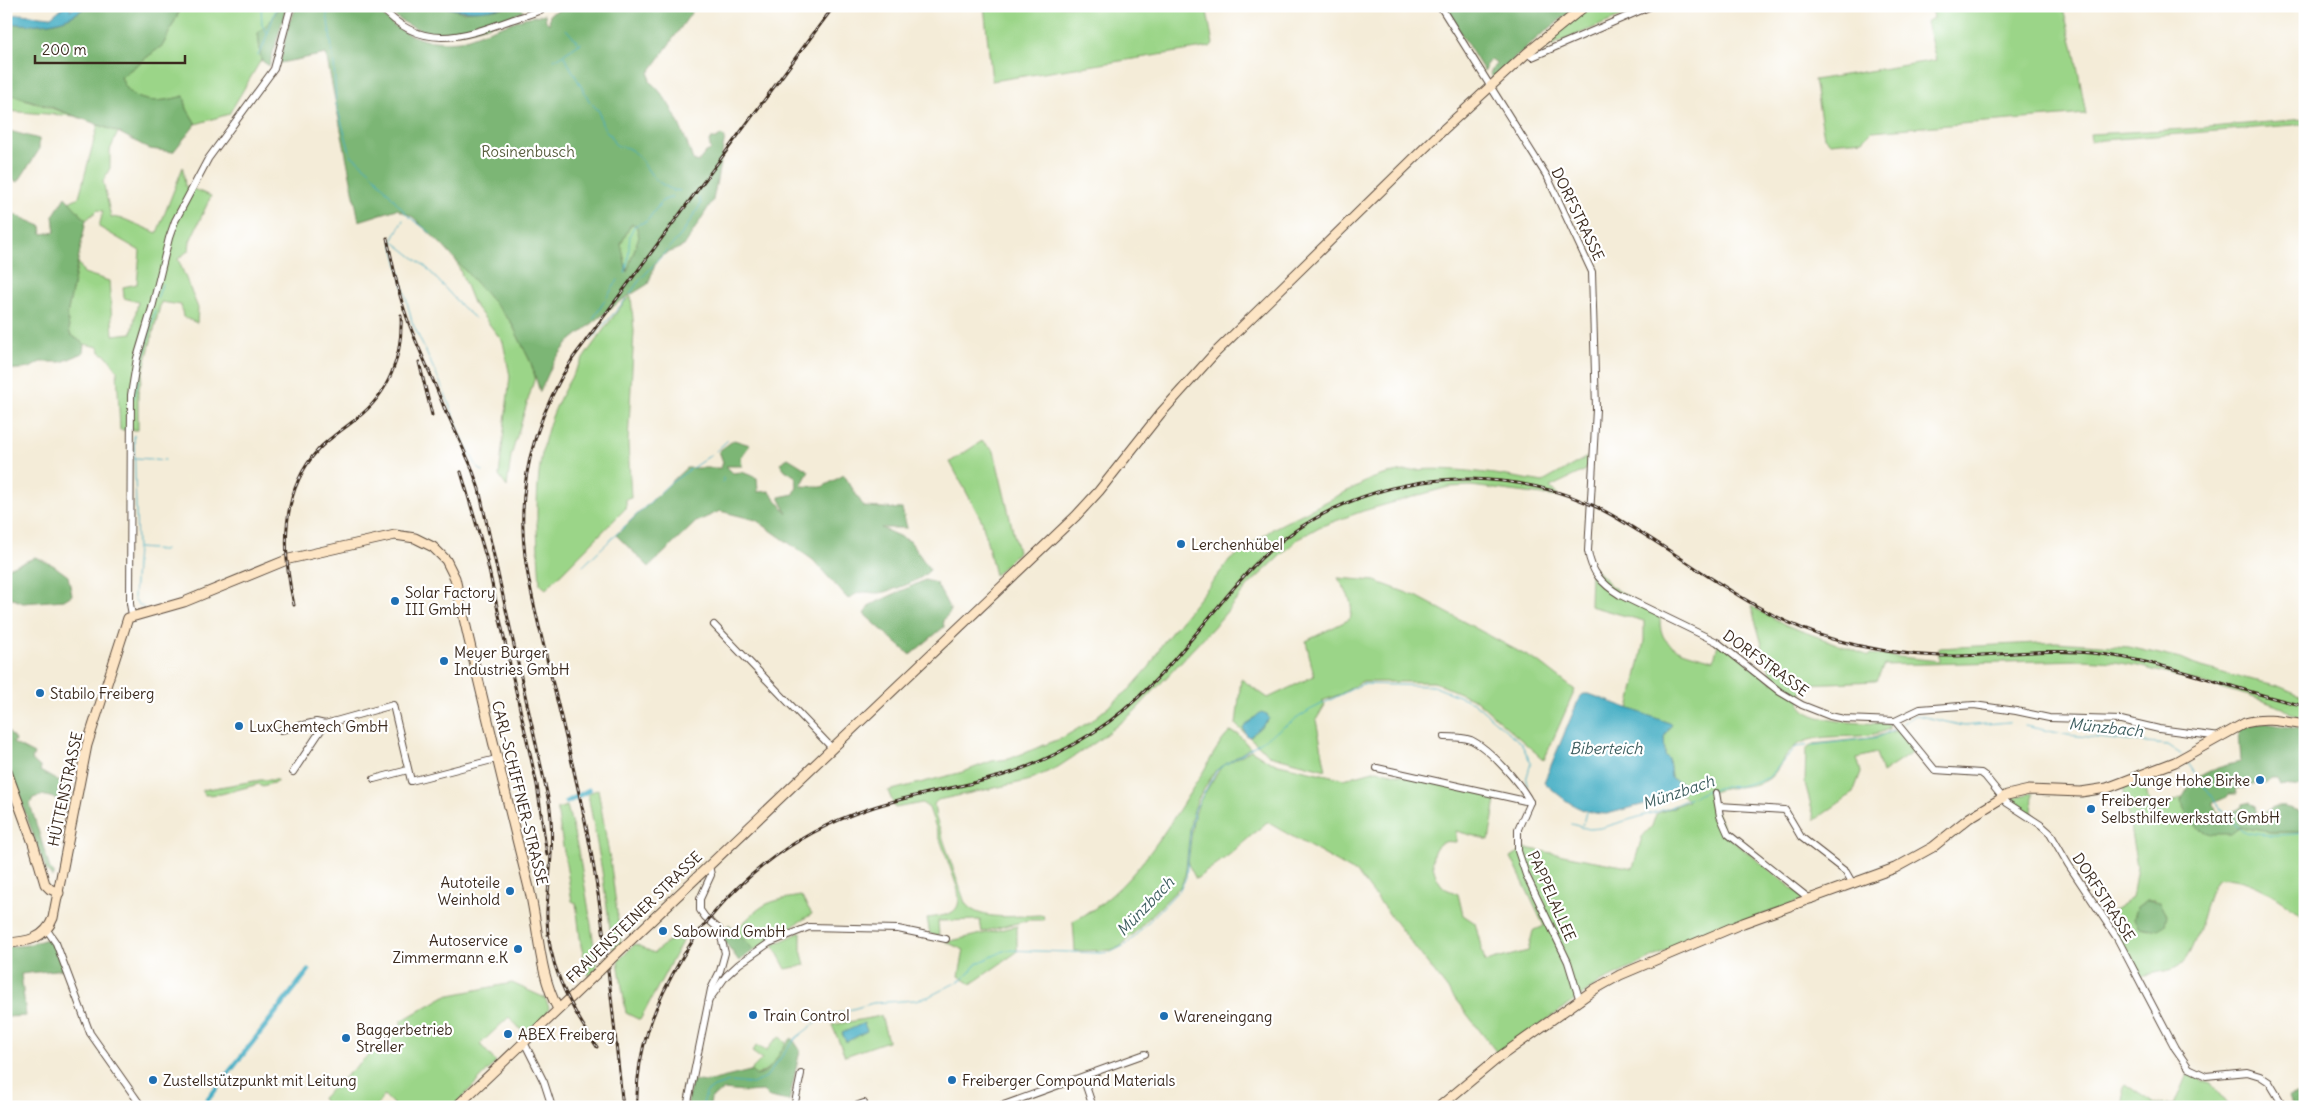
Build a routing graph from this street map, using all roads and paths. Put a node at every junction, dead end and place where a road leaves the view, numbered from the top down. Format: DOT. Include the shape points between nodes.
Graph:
graph roads {
  1 [pos="291,6"];
  2 [pos="380,6"];
  3 [pos="1440,6"];
  4 [pos="1585,6"];
  5 [pos="1651,6"];
  6 [pos="546,7"];
  7 [pos="1527,53"];
  8 [pos="1490,87"];
  9 [pos="132,615"];
  10 [pos="714,625"];
  11 [pos="325,724"];
  12 [pos="1898,725"];
  13 [pos="2305,725"];
  14 [pos="281,730"];
  15 [pos="1444,737"];
  16 [pos="2222,737"];
  17 [pos="832,748"];
  18 [pos="496,759"];
  19 [pos="1377,768"];
  20 [pos="6,769"];
  21 [pos="408,770"];
  22 [pos="293,772"];
  23 [pos="374,779"];
  24 [pos="1716,793"];
  25 [pos="2002,797"];
  26 [pos="1530,802"];
  27 [pos="1719,806"];
  28 [pos="709,865"];
  29 [pos="1853,884"];
  30 [pos="59,889"];
  31 [pos="1811,900"];
  32 [pos="47,930"];
  33 [pos="946,939"];
  34 [pos="6,943"];
  35 [pos="709,1000"];
  36 [pos="1580,1001"];
  37 [pos="558,1010"];
  38 [pos="524,1042"];
  39 [pos="1145,1054"];
  40 [pos="801,1074"];
  41 [pos="1082,1077"];
  42 [pos="864,1103"];
  43 [pos="142,1107"];
  44 [pos="456,1107"];
  45 [pos="552,1107"];
  46 [pos="687,1107"];
  47 [pos="794,1107"];
  48 [pos="853,1107"];
  49 [pos="998,1107"];
  50 [pos="1093,1107"];
  51 [pos="1440,1107"];
  52 [pos="2284,1107"];
  1 -- 9 [label="street" via="274,70 208,159 175,221 137,358 129,414"];
  2 -- 6 [label="street" via="407,29 425,36 445,38 466,35"];
  3 -- 8 [label="street, DORFSTRASSE"];
  4 -- 7 [label="main road, FRAUENSTEINER STRASSE"];
  5 -- 7 [label="street" via="1532,57"];
  7 -- 8 [label="main road, FRAUENSTEINER STRASSE"];
  8 -- 12 [label="street, DORFSTRASSE" via="1548,178 1592,272 1596,409 1588,551 1594,573 1620,595 1718,642 1796,702 1830,716"];
  8 -- 17 [label="main road, FRAUENSTEINER STRASSE" via="1374,195 1214,354 1076,516"];
  9 -- 18 [label="main road, CARL-SCHIFFNER-STRASSE" via="184,602 307,553 389,536 416,538 439,552 455,578"];
  9 -- 30 [label="main road, HÜTTENSTRASSE" via="123,631 86,745"];
  10 -- 17 [label="street"];
  11 -- 14 [label="street" via="316,722"];
  11 -- 21 [label="street" via="394,705"];
  11 -- 22 [label="street"];
  12 -- 16 [label="street" via="1920,709 1974,705 2049,718 2121,720 2159,729"];
  12 -- 25 [label="street, DORFSTRASSE" via="1935,770 1981,773"];
  13 -- 16 [label="main road" via="2253,721"];
  15 -- 26 [label="street" via="1457,737 1477,744 1513,779"];
  16 -- 25 [label="main road" via="2175,762 2107,788 2081,792 2029,790"];
  17 -- 28 [label="main road, FRAUENSTEINER STRASSE"];
  18 -- 21 [label="street" via="411,780"];
  18 -- 37 [label="main road, CARL-SCHIFFNER-STRASSE" via="530,895 548,988"];
  19 -- 26 [label="street"];
  20 -- 30 [label="main road" via="45,884 50,889"];
  21 -- 23 [label="street"];
  24 -- 27 [label="street"];
  25 -- 29 [label="main road" via="1933,847 1895,868"];
  25 -- 52 [label="street, DORFSTRASSE" via="2050,833 2117,938 2175,1048 2189,1068 2206,1076 2247,1072 2260,1076 2269,1082"];
  26 -- 36 [label="street, PAPPELALLEE" via="1518,829 1518,851 1526,875 1568,962"];
  27 -- 29 [label="street" via="1784,810 1801,836 1846,872"];
  27 -- 31 [label="street" via="1724,826 1735,841"];
  28 -- 35 [label="street" via="712,875 700,899 700,910 719,929 725,954"];
  28 -- 37 [label="main road, FRAUENSTEINER STRASSE, bridge"];
  29 -- 31 [label="main road"];
  30 -- 32 [label="main road, HÜTTENSTRASSE" via="54,918"];
  31 -- 36 [label="main road" via="1743,923 1620,975"];
  32 -- 34 [label="main road" via="35,939"];
  32 -- 43 [label="street" via="56,943 90,1033"];
  33 -- 35 [label="street" via="898,929 809,927 769,943 739,964"];
  35 -- 46 [label="street"];
  36 -- 51 [label="main road" via="1498,1058"];
  37 -- 38 [label="main road, FRAUENSTEINER STRASSE"];
  38 -- 44 [label="main road, FRAUENSTEINER STRASSE"];
  38 -- 45 [label="street" via="544,1082"];
  39 -- 41 [label="street"];
  40 -- 47 [label="street"];
  41 -- 49 [label="street"];
  41 -- 50 [label="street"];
  42 -- 48 [label="street"];
}
